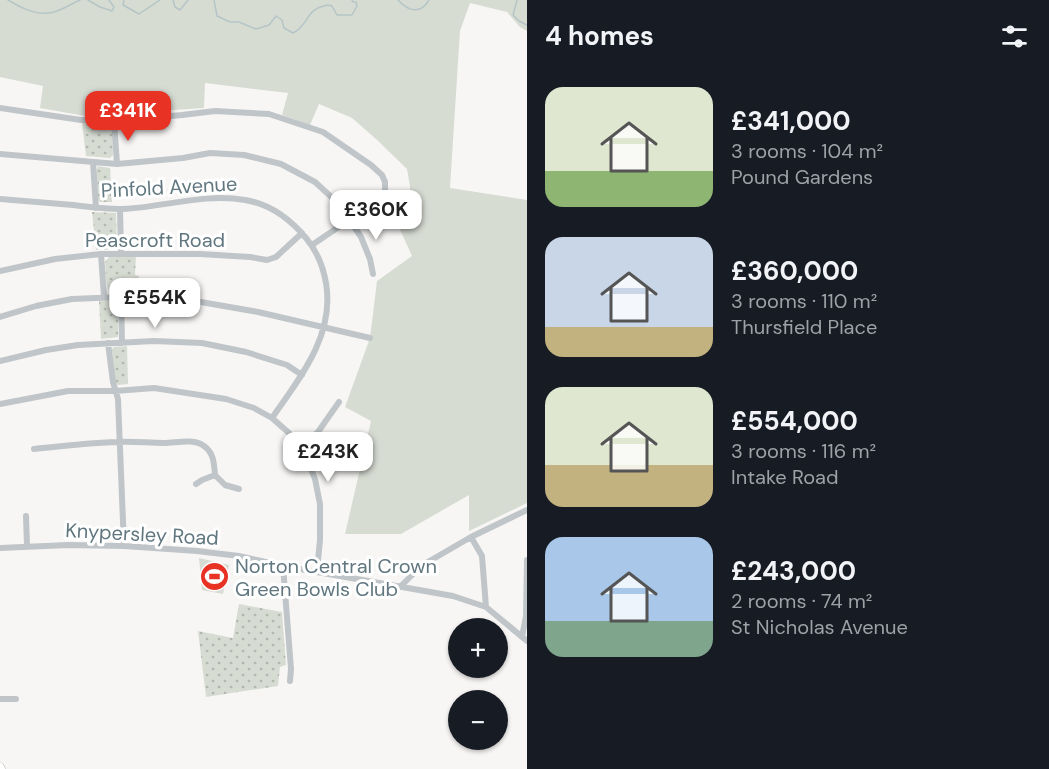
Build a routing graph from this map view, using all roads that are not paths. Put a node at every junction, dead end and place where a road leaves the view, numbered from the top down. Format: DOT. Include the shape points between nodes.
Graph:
graph roads {
  1 [pos="0,108"];
  2 [pos="114,121"];
  3 [pos="0,154"];
  4 [pos="93,162"];
  5 [pos="117,164"];
  6 [pos="0,199"];
  7 [pos="96,208"];
  8 [pos="120,209"];
  9 [pos="350,219"];
  10 [pos="302,233"];
  11 [pos="312,244"];
  12 [pos="101,254"];
  13 [pos="121,254"];
  14 [pos="0,271"];
  15 [pos="373,274"];
  16 [pos="104,297"];
  17 [pos="121,297"];
  18 [pos="0,317"];
  19 [pos="324,327"];
  20 [pos="370,338"];
  21 [pos="122,343"];
  22 [pos="108,344"];
  23 [pos="0,361"];
  24 [pos="302,375"];
  25 [pos="115,391"];
  26 [pos="339,402"];
  27 [pos="0,404"];
  28 [pos="272,418"];
  29 [pos="120,442"];
  30 [pos="301,447"];
  31 [pos="34,449"];
  32 [pos="215,475"];
  33 [pos="196,484"];
  34 [pos="239,489"];
  35 [pos="527,510"];
  36 [pos="26,516"];
  37 [pos="471,537"];
  38 [pos="27,546"];
  39 [pos="124,546"];
  40 [pos="0,548"];
  41 [pos="527,561"];
  42 [pos="284,566"];
  43 [pos="317,572"];
  44 [pos="401,586"];
  45 [pos="486,607"];
  46 [pos="524,639"];
  47 [pos="290,681"];
  48 [pos="0,699"];
  49 [pos="16,699"];
  1 -- 2 [label="street"];
  2 -- 5 [label="street"];
  2 -- 9 [label="street" via="214,111 269,114 323,132 371,165 385,182 381,197"];
  3 -- 4 [label="street"];
  4 -- 5 [label="street"];
  4 -- 7 [label="street"];
  5 -- 9 [label="street" via="210,153 244,155 281,164 315,183"];
  6 -- 7 [label="street, Pinfold Avenue"];
  7 -- 8 [label="street, Pinfold Avenue"];
  8 -- 10 [label="street, Pinfold Avenue" via="213,198 248,200 269,207"];
  8 -- 13 [label="street"];
  9 -- 11 [label="street"];
  9 -- 15 [label="street" via="361,237"];
  10 -- 11 [label="street, Pinfold Avenue"];
  10 -- 13 [label="street, Peascroft Road" via="276,257 267,260 200,254"];
  11 -- 19 [label="street, Pinfold Avenue" via="321,261 327,291"];
  12 -- 13 [label="street, Peascroft Road"];
  12 -- 14 [label="street, Peascroft Road"];
  12 -- 16 [label="street"];
  16 -- 17 [label="street"];
  16 -- 18 [label="street" via="45,304"];
  17 -- 19 [label="street" via="195,301"];
  17 -- 21 [label="street"];
  19 -- 20 [label="street"];
  19 -- 24 [label="street, Pinfold Avenue"];
  21 -- 22 [label="street"];
  21 -- 24 [label="street" via="202,344 256,355 287,365"];
  22 -- 23 [label="street" via="46,350"];
  22 -- 25 [label="street"];
  24 -- 28 [label="street, Pinfold Avenue"];
  25 -- 27 [label="street" via="68,391"];
  25 -- 28 [label="street" via="154,388 208,395 254,408"];
  25 -- 29 [label="street"];
  26 -- 30 [label="street" via="318,432"];
  28 -- 30 [label="street"];
  29 -- 31 [label="street"];
  29 -- 32 [label="street" via="190,441 204,445 211,453"];
  29 -- 39 [label="street"];
  30 -- 43 [label="street" via="315,479 320,504"];
  32 -- 33 [label="street"];
  32 -- 34 [label="street" via="225,485"];
  35 -- 37 [label="street"];
  36 -- 38 [label="street"];
  37 -- 44 [label="street" via="420,566"];
  37 -- 45 [label="street" via="482,556"];
  38 -- 39 [label="street, Knypersley Road"];
  38 -- 40 [label="street, Knypersley Road"];
  39 -- 42 [label="street, Knypersley Road" via="239,556"];
  41 -- 46 [label="street"];
  42 -- 43 [label="street, Knypersley Road"];
  42 -- 47 [label="street"];
  43 -- 44 [label="street, Knypersley Road"];
  44 -- 45 [label="street, Knypersley Road"];
  45 -- 46 [label="street"];
  48 -- 49 [label="street"];
}
